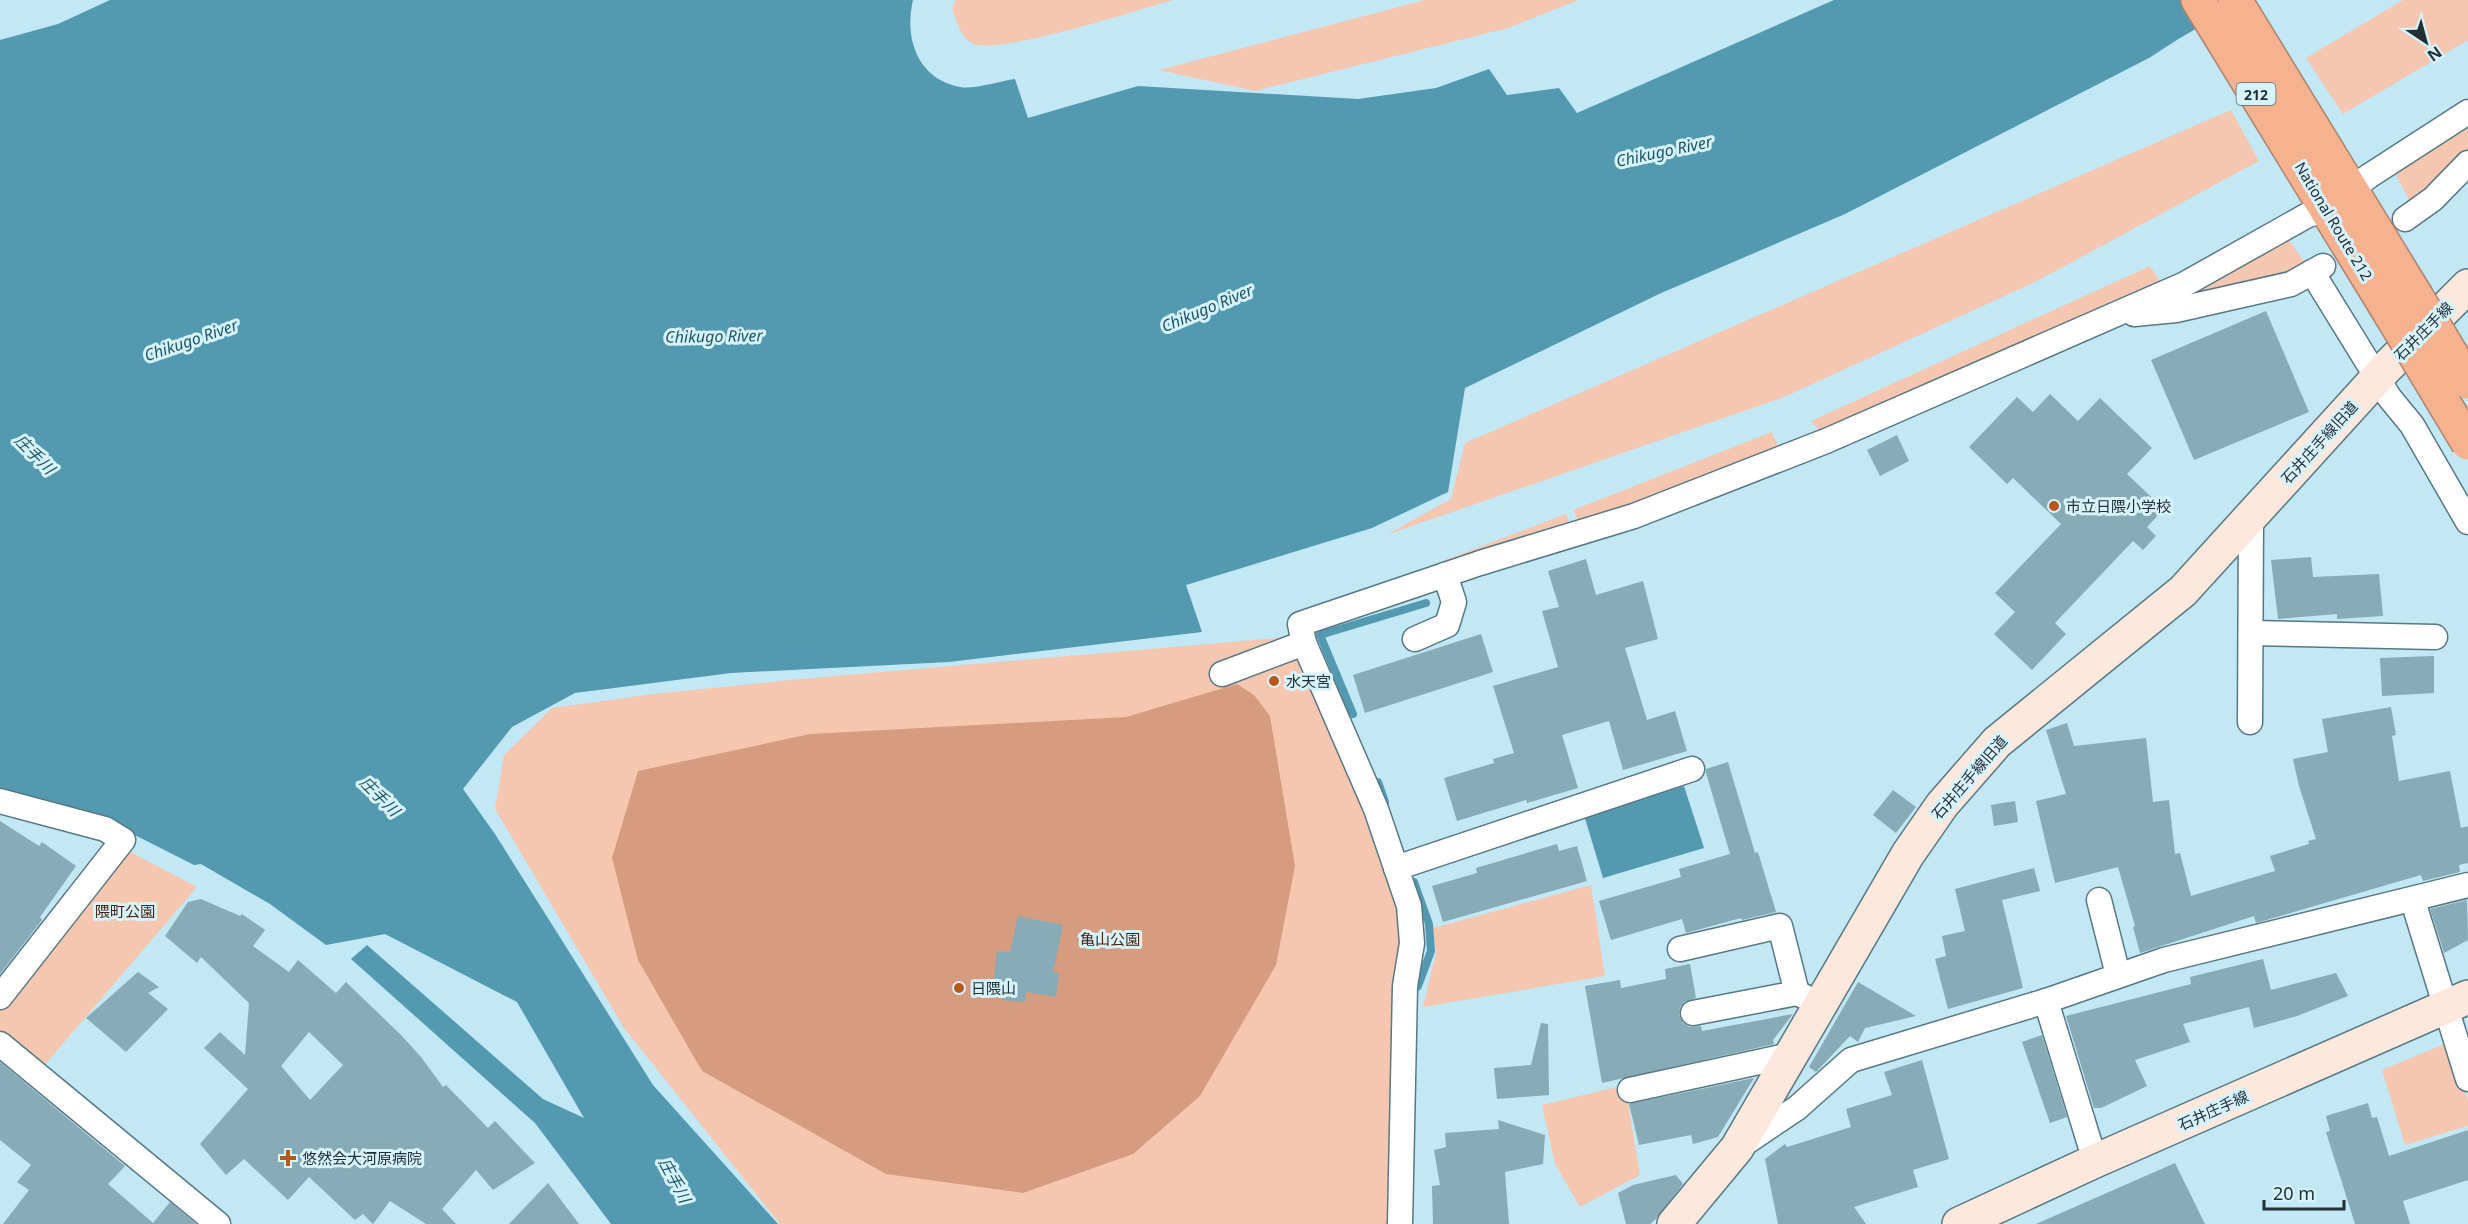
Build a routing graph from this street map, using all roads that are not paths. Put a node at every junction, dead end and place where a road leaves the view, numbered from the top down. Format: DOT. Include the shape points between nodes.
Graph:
graph roads {
  1 [pos="2198,0"];
  2 [pos="2235,0"];
  3 [pos="2468,112"];
  4 [pos="2468,163"];
  5 [pos="2332,188"];
  6 [pos="2405,219"];
  7 [pos="2465,296"];
  8 [pos="2403,304"];
  9 [pos="2114,316"];
  10 [pos="2378,377"];
  11 [pos="2468,382"];
  12 [pos="2468,443"];
  13 [pos="2251,518"];
  14 [pos="2468,522"];
  15 [pos="1445,575"];
  16 [pos="2250,633"];
  17 [pos="2435,637"];
  18 [pos="1415,639"];
  19 [pos="1304,644"];
  20 [pos="1222,674"];
  21 [pos="2250,722"];
  22 [pos="1692,769"];
  23 [pos="0,801"];
  24 [pos="1396,868"];
  25 [pos="2468,885"];
  26 [pos="2099,900"];
  27 [pos="2413,901"];
  28 [pos="1680,948"];
  29 [pos="2118,975"];
  30 [pos="0,997"];
  31 [pos="1808,999"];
  32 [pos="2046,1001"];
  33 [pos="2457,1002"];
  34 [pos="1692,1013"];
  35 [pos="0,1044"];
  36 [pos="1791,1056"];
  37 [pos="2468,1079"];
  38 [pos="1630,1090"];
  39 [pos="1737,1148"];
  40 [pos="2095,1161"];
  41 [pos="218,1224"];
  42 [pos="1400,1224"];
  43 [pos="1674,1224"];
  44 [pos="1959,1224"];
  1 -- 5 [label="highway, National Route 212 / 212"];
  2 -- 5 [label="highway, National Route 212 / 212"];
  3 -- 5 [label="street"];
  4 -- 6 [label="street" via="2433,199"];
  5 -- 8 [label="highway, National Route 212 / 212"];
  5 -- 9 [label="street" via="2306,216 2185,284"];
  7 -- 10 [label="street, 石井庄手線"];
  8 -- 11 [label="highway, National Route 212 / 212, bridge"];
  8 -- 12 [label="highway, National Route 212 / 212, bridge"];
  9 -- 10 [label="street" via="2176,310 2291,284 2318,269"];
  9 -- 15 [label="street" via="1826,441 1655,508"];
  10 -- 13 [label="street, 石井庄手線旧道"];
  10 -- 14 [label="street" via="2412,425"];
  13 -- 16 [label="street"];
  13 -- 31 [label="street, 石井庄手線旧道" via="2183,591 1997,742 1942,805"];
  15 -- 18 [label="street" via="1454,602 1447,625"];
  15 -- 19 [label="street" via="1300,624"];
  16 -- 17 [label="street"];
  16 -- 21 [label="street"];
  19 -- 20 [label="street"];
  19 -- 24 [label="street" via="1376,809"];
  22 -- 24 [label="street"];
  23 -- 30 [label="street" via="105,829 123,840"];
  24 -- 42 [label="street" via="1408,906 1412,943 1405,986"];
  25 -- 27 [label="street"];
  26 -- 29 [label="street"];
  27 -- 29 [label="street" via="2164,960"];
  27 -- 33 [label="street"];
  28 -- 31 [label="street" via="1780,926"];
  29 -- 32 [label="street"];
  31 -- 34 [label="street"];
  31 -- 36 [label="street, 石井庄手線旧道"];
  32 -- 39 [label="street" via="1851,1060 1797,1108"];
  32 -- 40 [label="street"];
  33 -- 37 [label="street"];
  33 -- 40 [label="street, 石井庄手線"];
  35 -- 41 [label="street"];
  36 -- 38 [label="street"];
  36 -- 39 [label="street, 石井庄手線旧道"];
  39 -- 43 [label="street, 石井庄手線旧道"];
  40 -- 44 [label="street, 石井庄手線"];
}
